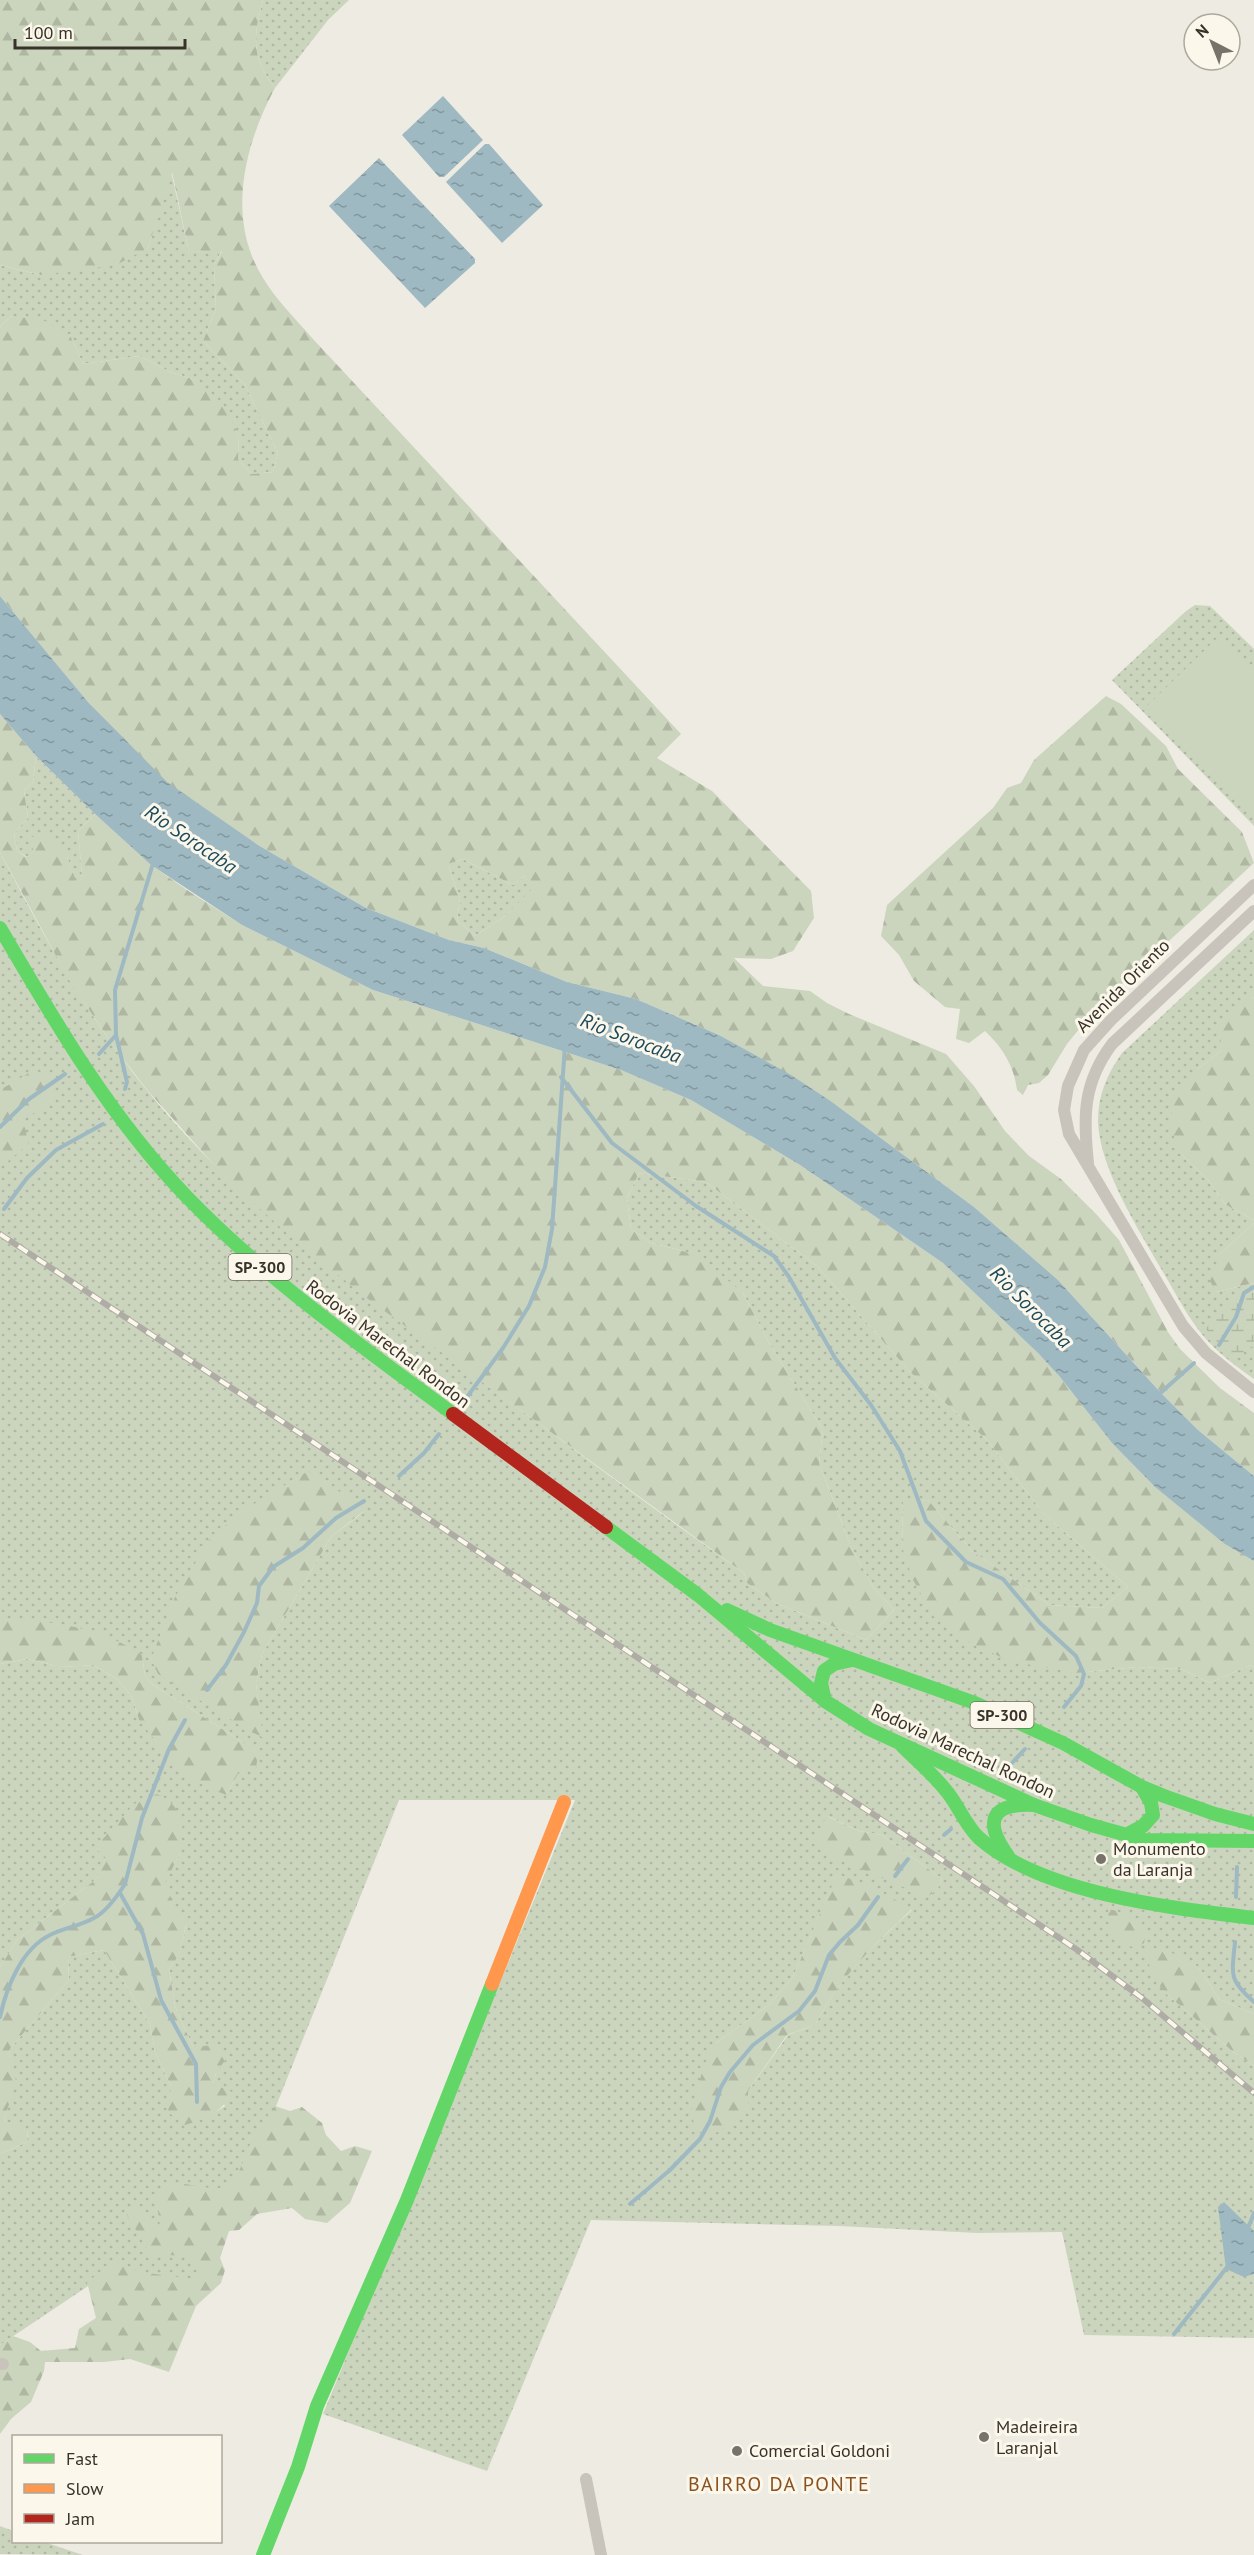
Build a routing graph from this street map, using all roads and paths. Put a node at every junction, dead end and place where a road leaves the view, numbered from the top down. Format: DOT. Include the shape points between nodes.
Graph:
graph roads {
  1 [pos="1254,885"];
  2 [pos="1254,911"];
  3 [pos="0,928"];
  4 [pos="1089,1167"];
  5 [pos="1254,1392"];
  6 [pos="698,1595"];
  7 [pos="855,1660"];
  8 [pos="825,1701"];
  9 [pos="900,1743"];
  10 [pos="1142,1787"];
  11 [pos="564,1802"];
  12 [pos="1034,1805"];
  13 [pos="1254,1824"];
  14 [pos="1126,1835"];
  15 [pos="1254,1841"];
  16 [pos="1011,1860"];
  17 [pos="1254,1918"];
  18 [pos="586,2479"];
  19 [pos="263,2555"];
  20 [pos="601,2555"];
  1 -- 4 [label="street, Avenida Oriento" via="1084,1050 1068,1086 1065,1122"];
  2 -- 4 [label="street, Avenida Oriento" via="1112,1044 1101,1059 1086,1102"];
  3 -- 6 [label="main road, Rodovia Marechal Rondon / SP-300" via="62,1035 118,1116 232,1243 310,1310"];
  4 -- 5 [label="street, Avenida Oriento" via="1190,1336"];
  6 -- 7 [label="main road, Rodovia Marechal Rondon / SP-300" via="770,1630"];
  6 -- 8 [label="main road, Rodovia Marechal Rondon / SP-300"];
  7 -- 8 [label="main road" via="825,1668 820,1681"];
  7 -- 10 [label="main road, Rodovia Marechal Rondon / SP-300" via="1000,1714 1063,1743"];
  8 -- 9 [label="main road, Rodovia Marechal Rondon / SP-300"];
  9 -- 12 [label="main road, Rodovia Marechal Rondon / SP-300"];
  9 -- 16 [label="main road" via="937,1780 979,1838"];
  10 -- 13 [label="main road, Rodovia Marechal Rondon / SP-300"];
  10 -- 14 [label="main road" via="1153,1815"];
  11 -- 19 [label="main road" via="407,2200 317,2406"];
  12 -- 14 [label="main road, Rodovia Marechal Rondon / SP-300"];
  12 -- 16 [label="main road" via="1009,1805 995,1817 994,1832"];
  14 -- 15 [label="main road, Rodovia Marechal Rondon / SP-300" via="1170,1842"];
  16 -- 17 [label="main road" via="1056,1878 1130,1899"];
  18 -- 20 [label="street"];
}
